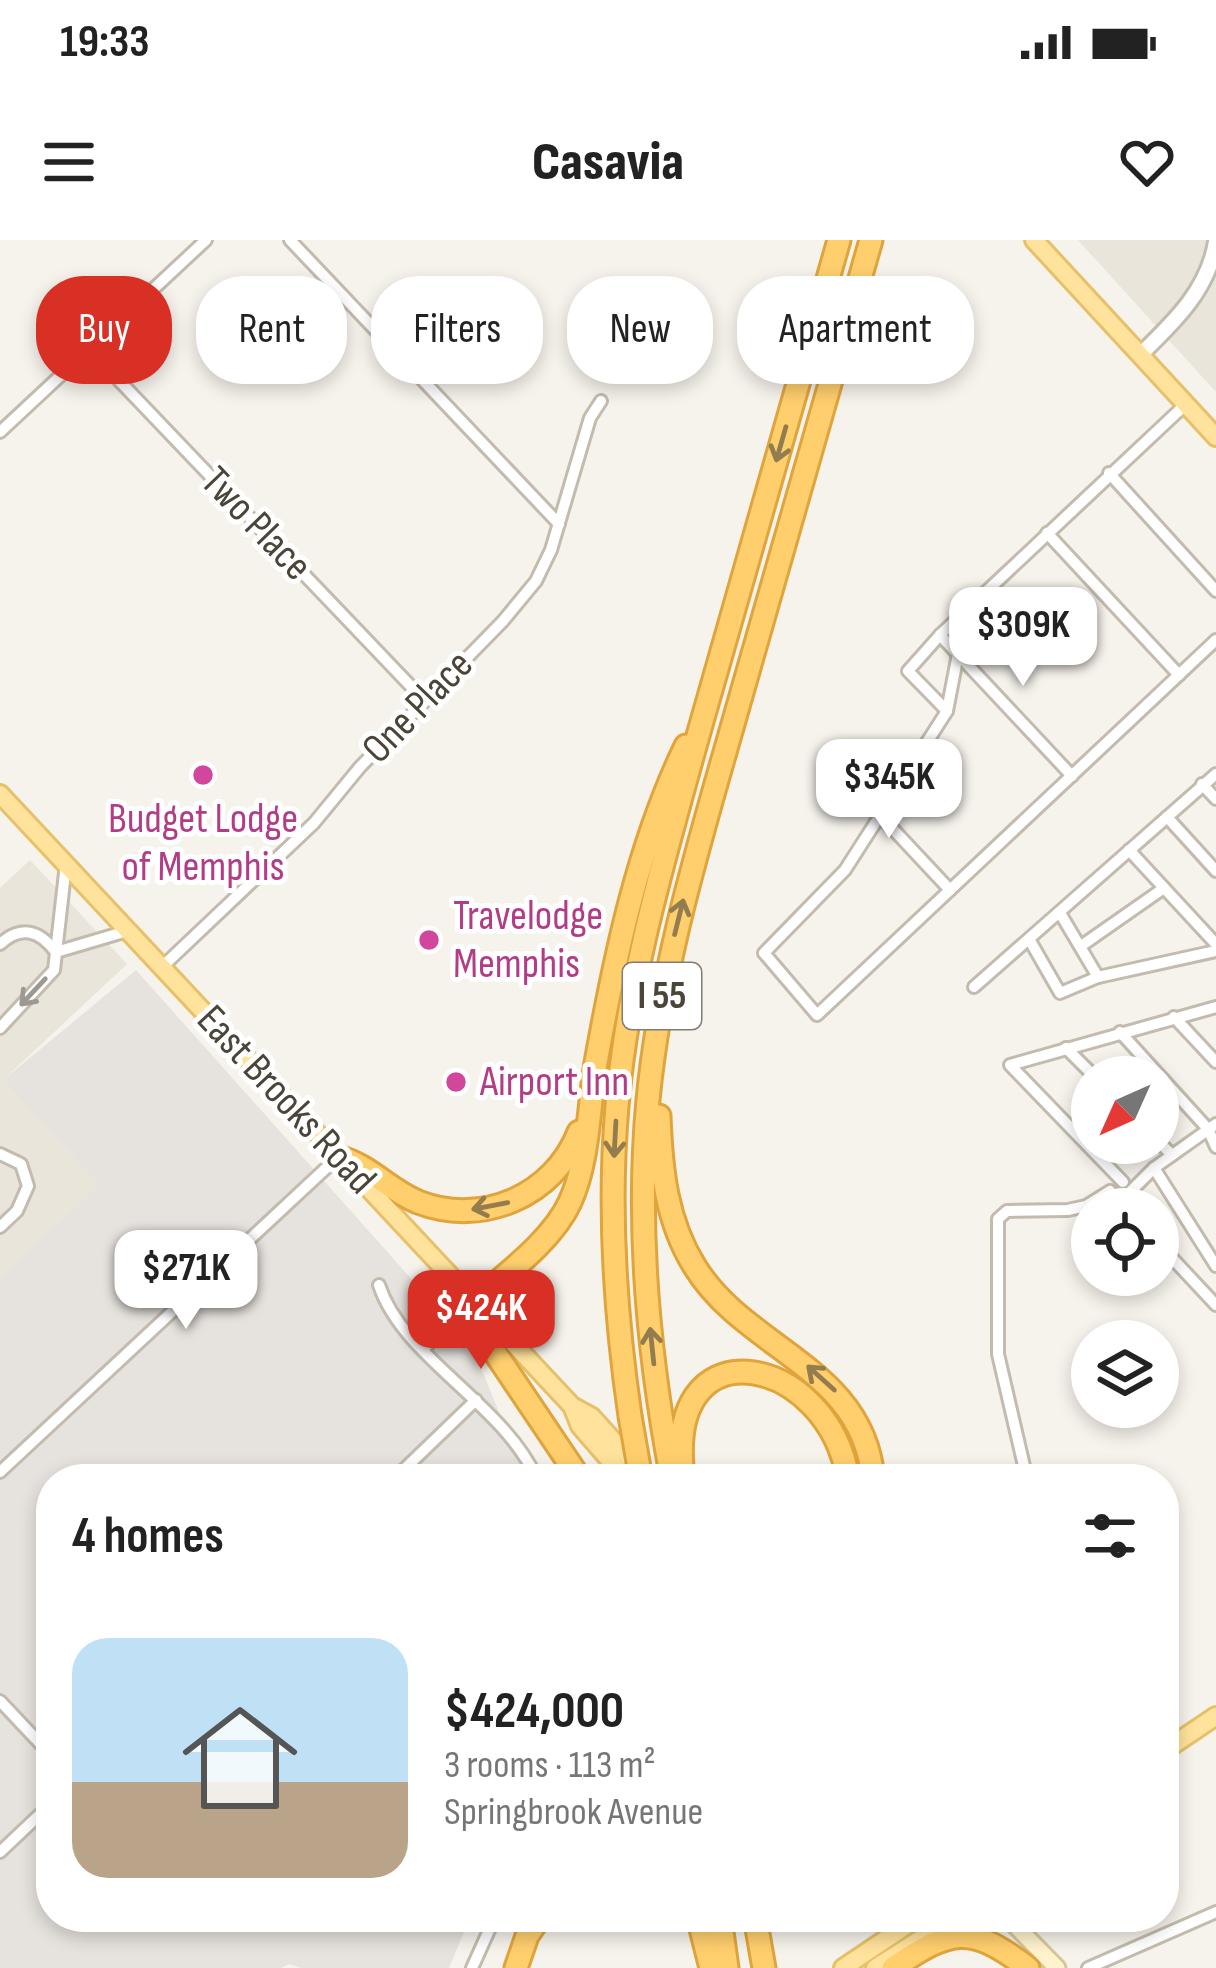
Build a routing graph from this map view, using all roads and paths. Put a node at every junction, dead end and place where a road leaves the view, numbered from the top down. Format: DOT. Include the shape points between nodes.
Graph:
graph roads {
  1 [pos="206,240"];
  2 [pos="290,240"];
  3 [pos="839,240"];
  4 [pos="871,240"];
  5 [pos="1034,240"];
  6 [pos="1216,242"];
  7 [pos="167,276"];
  8 [pos="1140,355"];
  9 [pos="51,384"];
  10 [pos="122,384"];
  11 [pos="601,401"];
  12 [pos="1186,404"];
  13 [pos="0,432"];
  14 [pos="1216,437"];
  15 [pos="1109,473"];
  16 [pos="559,524"];
  17 [pos="1047,533"];
  18 [pos="1216,591"];
  19 [pos="940,635"];
  20 [pos="1216,640"];
  21 [pos="958,653"];
  22 [pos="1179,675"];
  23 [pos="709,697"];
  24 [pos="423,699"];
  25 [pos="947,711"];
  26 [pos="1216,774"];
  27 [pos="1072,776"];
  28 [pos="1202,784"];
  29 [pos="0,794"];
  30 [pos="1216,799"];
  31 [pos="878,813"];
  32 [pos="1167,817"];
  33 [pos="1129,850"];
  34 [pos="65,864"];
  35 [pos="1216,871"];
  36 [pos="1164,888"];
  37 [pos="950,890"];
  38 [pos="1060,914"];
  39 [pos="128,931"];
  40 [pos="0,944"];
  41 [pos="1032,945"];
  42 [pos="1081,946"];
  43 [pos="1216,948"];
  44 [pos="56,952"];
  45 [pos="162,967"];
  46 [pos="1099,977"];
  47 [pos="974,986"];
  48 [pos="1216,1007"];
  49 [pos="1174,1016"];
  50 [pos="0,1028"];
  51 [pos="1120,1032"];
  52 [pos="656,1036"];
  53 [pos="1066,1048"];
  54 [pos="1074,1056"];
  55 [pos="1216,1062"];
  56 [pos="590,1097"];
  57 [pos="1212,1126"];
  58 [pos="1216,1147"];
  59 [pos="1179,1150"];
  60 [pos="0,1154"];
  61 [pos="338,1156"];
  62 [pos="1160,1164"];
  63 [pos="1154,1168"];
  64 [pos="1123,1182"];
  65 [pos="1138,1188"];
  66 [pos="1071,1209"];
  67 [pos="0,1227"];
  68 [pos="1179,1265"];
  69 [pos="1216,1266"];
  70 [pos="379,1285"];
  71 [pos="474,1302"];
  72 [pos="1216,1305"];
  73 [pos="424,1348"];
  74 [pos="476,1400"];
  75 [pos="572,1406"];
  76 [pos="410,1464"];
  77 [pos="529,1464"];
  78 [pos="570,1464"];
  79 [pos="613,1464"];
  80 [pos="631,1464"];
  81 [pos="640,1464"];
  82 [pos="675,1464"];
  83 [pos="678,1464"];
  84 [pos="844,1464"];
  85 [pos="870,1464"];
  86 [pos="1024,1464"];
  87 [pos="0,1472"];
  88 [pos="0,1701"];
  89 [pos="1216,1716"];
  90 [pos="36,1739"];
  91 [pos="1179,1741"];
  92 [pos="36,1818"];
  93 [pos="0,1852"];
  94 [pos="1216,1912"];
  95 [pos="1179,1928"];
  96 [pos="488,1932"];
  97 [pos="530,1932"];
  98 [pos="702,1932"];
  99 [pos="722,1932"];
  100 [pos="758,1932"];
  101 [pos="897,1932"];
  102 [pos="931,1932"];
  103 [pos="1022,1932"];
  104 [pos="1170,1932"];
  105 [pos="472,1968"];
  106 [pos="516,1968"];
  107 [pos="711,1968"];
  108 [pos="727,1968"];
  109 [pos="764,1968"];
  110 [pos="843,1968"];
  111 [pos="875,1968"];
  112 [pos="893,1968"];
  113 [pos="1028,1968"];
  114 [pos="1057,1968"];
  115 [pos="1088,1968"];
  1 -- 7 [label="street"];
  2 -- 16 [label="street"];
  3 -- 23 [label="highway, I 55, one-way"];
  52 -- 4 [label="highway, I 55, one-way" via="694,862"];
  5 -- 8 [label="main road"];
  6 -- 8 [label="street" via="1212,267 1181,315"];
  8 -- 12 [label="main road"];
  9 -- 13 [label="street"];
  10 -- 24 [label="street, Two Place"];
  11 -- 16 [label="street, One Place"];
  12 -- 14 [label="main road"];
  12 -- 15 [label="street"];
  15 -- 17 [label="street"];
  15 -- 18 [label="street"];
  16 -- 24 [label="street, One Place" via="536,581"];
  17 -- 19 [label="street"];
  17 -- 22 [label="street"];
  19 -- 21 [label="street"];
  19 -- 25 [label="street" via="908,671"];
  20 -- 22 [label="street"];
  21 -- 25 [label="street"];
  21 -- 27 [label="street"];
  22 -- 27 [label="street"];
  23 -- 56 [label="highway" via="646,849"];
  23 -- 81 [label="highway, I 55, one-way, bridge" via="642,942 617,1108 615,1284"];
  24 -- 45 [label="street, One Place" via="314,824"];
  25 -- 31 [label="street"];
  26 -- 28 [label="street"];
  27 -- 37 [label="street"];
  28 -- 30 [label="street"];
  28 -- 32 [label="street"];
  29 -- 34 [label="main road, East Brooks Road"];
  31 -- 37 [label="street"];
  31 -- 37 [label="street" via="845,870 764,953 817,1015"];
  32 -- 33 [label="street"];
  32 -- 35 [label="street"];
  33 -- 36 [label="street"];
  33 -- 38 [label="street"];
  34 -- 39 [label="main road, East Brooks Road"];
  34 -- 44 [label="street"];
  36 -- 42 [label="street"];
  36 -- 43 [label="street"];
  38 -- 41 [label="street"];
  38 -- 42 [label="street"];
  39 -- 44 [label="street"];
  39 -- 45 [label="main road, East Brooks Road"];
  40 -- 44 [label="street" via="27,931"];
  41 -- 46 [label="street" via="1060,994"];
  41 -- 47 [label="street"];
  42 -- 46 [label="street"];
  43 -- 46 [label="street"];
  44 -- 50 [label="street, one-way" via="54,970"];
  45 -- 61 [label="main road, East Brooks Road"];
  48 -- 49 [label="street"];
  49 -- 51 [label="street"];
  49 -- 55 [label="street"];
  51 -- 53 [label="street"];
  51 -- 57 [label="street"];
  82 -- 52 [label="highway, I 55, one-way" via="655,1376 644,1261"];
  85 -- 52 [label="highway, one-way" via="838,1393 722,1301 686,1250 663,1173"];
  53 -- 54 [label="street"];
  53 -- 64 [label="street" via="1010,1065"];
  56 -- 61 [label="highway, one-way" via="560,1167 525,1196 491,1208 418,1202"];
  56 -- 71 [label="highway" via="570,1203"];
  57 -- 58 [label="street"];
  57 -- 59 [label="street"];
  60 -- 67 [label="street" via="21,1164 28,1186"];
  61 -- 71 [label="main road, East Brooks Road"];
  61 -- 87 [label="street"];
  62 -- 63 [label="street"];
  63 -- 65 [label="street"];
  63 -- 69 [label="street"];
  66 -- 86 [label="street" via="1007,1211 997,1223 998,1354"];
  68 -- 72 [label="street"];
  70 -- 73 [label="street"];
  71 -- 73 [label="street"];
  71 -- 75 [label="main road, East Brooks Road"];
  71 -- 78 [label="highway" via="477,1326"];
  73 -- 74 [label="street"];
  74 -- 76 [label="street"];
  74 -- 77 [label="street"];
  75 -- 79 [label="main road, East Brooks Road"];
  75 -- 80 [label="main road, East Brooks Road" via="592,1417"];
  83 -- 84 [label="highway" via="687,1408 708,1386 745,1371 773,1376 814,1406"];
  88 -- 90 [label="street"];
  89 -- 91 [label="main road"];
  92 -- 93 [label="street"];
  94 -- 95 [label="street"];
  96 -- 105 [label="street"];
  97 -- 106 [label="highway"];
  98 -- 107 [label="highway"];
  99 -- 108 [label="highway"];
  100 -- 109 [label="highway"];
  101 -- 110 [label="main road"];
  102 -- 111 [label="main road"];
  103 -- 114 [label="main road"];
  104 -- 115 [label="street"];
  112 -- 113 [label="highway" via="959,1935 992,1942"];
}
